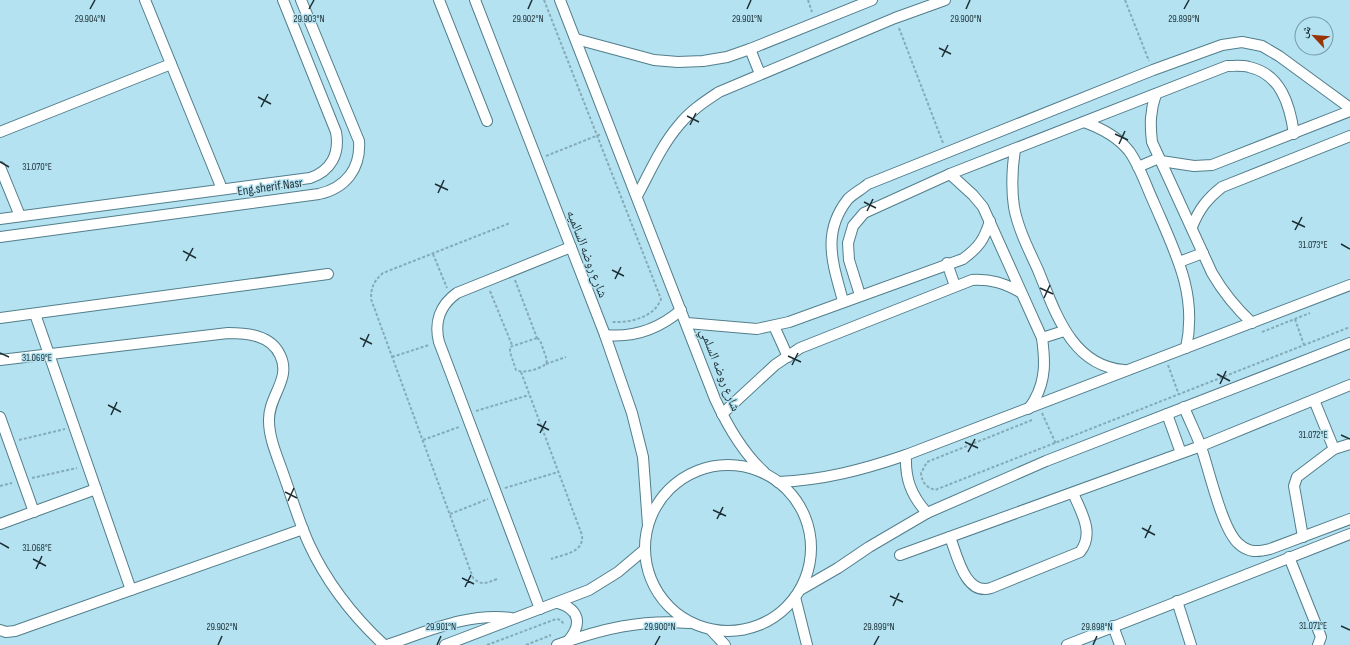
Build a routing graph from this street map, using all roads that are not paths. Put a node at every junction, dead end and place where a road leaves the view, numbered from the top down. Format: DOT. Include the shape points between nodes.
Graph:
graph roads {
  1 [pos="145,0"];
  2 [pos="283,0"];
  3 [pos="301,0"];
  4 [pos="440,0"];
  5 [pos="475,0"];
  6 [pos="560,0"];
  7 [pos="872,0"];
  8 [pos="945,0"];
  9 [pos="576,39"];
  10 [pos="750,49"];
  11 [pos="171,64"];
  12 [pos="760,74"];
  13 [pos="1156,94"];
  14 [pos="1350,108"];
  15 [pos="1350,111"];
  16 [pos="487,121"];
  17 [pos="1084,122"];
  18 [pos="0,132"];
  19 [pos="1294,134"];
  20 [pos="1350,136"];
  21 [pos="1015,149"];
  22 [pos="1160,160"];
  23 [pos="0,167"];
  24 [pos="1138,167"];
  25 [pos="950,174"];
  26 [pos="222,189"];
  27 [pos="637,196"];
  28 [pos="129,202"];
  29 [pos="20,216"];
  30 [pos="0,219"];
  31 [pos="132,219"];
  32 [pos="990,221"];
  33 [pos="1192,227"];
  34 [pos="0,237"];
  35 [pos="570,248"];
  36 [pos="1203,253"];
  37 [pos="1179,262"];
  38 [pos="947,263"];
  39 [pos="328,274"];
  40 [pos="1350,285"];
  41 [pos="956,286"];
  42 [pos="1020,292"];
  43 [pos="860,295"];
  44 [pos="843,301"];
  45 [pos="681,310"];
  46 [pos="35,314"];
  47 [pos="0,318"];
  48 [pos="686,323"];
  49 [pos="1252,323"];
  50 [pos="774,326"];
  51 [pos="1064,331"];
  52 [pos="605,335"];
  53 [pos="1042,338"];
  54 [pos="1350,343"];
  55 [pos="1186,348"];
  56 [pos="49,355"];
  57 [pos="788,357"];
  58 [pos="0,360"];
  59 [pos="1128,370"];
  60 [pos="1350,386"];
  61 [pos="1314,400"];
  62 [pos="1184,407"];
  63 [pos="722,414"];
  64 [pos="1014,414"];
  65 [pos="1167,414"];
  66 [pos="0,417"];
  67 [pos="1350,444"];
  68 [pos="1201,446"];
  69 [pos="1334,449"];
  70 [pos="1181,453"];
  71 [pos="906,455"];
  72 [pos="768,475"];
  73 [pos="778,482"];
  74 [pos="96,489"];
  75 [pos="1072,492"];
  76 [pos="34,512"];
  77 [pos="927,513"];
  78 [pos="1350,519"];
  79 [pos="0,524"];
  80 [pos="648,525"];
  81 [pos="303,529"];
  82 [pos="1350,534"];
  83 [pos="950,537"];
  84 [pos="1302,537"];
  85 [pos="644,550"];
  86 [pos="900,555"];
  87 [pos="1289,557"];
  88 [pos="131,590"];
  89 [pos="797,593"];
  90 [pos="1177,601"];
  91 [pos="558,603"];
  92 [pos="540,609"];
  93 [pos="513,618"];
  94 [pos="690,623"];
  95 [pos="1113,626"];
  96 [pos="0,630"];
  97 [pos="710,630"];
  98 [pos="568,641"];
  99 [pos="386,645"];
  100 [pos="444,645"];
  101 [pos="557,645"];
  102 [pos="725,645"];
  103 [pos="807,645"];
  104 [pos="1067,645"];
  105 [pos="1120,645"];
  106 [pos="1191,645"];
  107 [pos="1318,645"];
  1 -- 11 [label="street"];
  2 -- 26 [label="street" via="336,132 338,149 325,170 310,178"];
  3 -- 31 [label="street, Eng.sherif Nasr" via="359,141 358,159 350,176 337,188 319,194"];
  4 -- 16 [label="street"];
  5 -- 35 [label="street, شارع روضه السالميه"];
  6 -- 9 [label="street"];
  7 -- 10 [label="street"];
  8 -- 12 [label="street"];
  9 -- 10 [label="street" via="648,59 678,62 709,60"];
  9 -- 27 [label="street"];
  10 -- 12 [label="street"];
  11 -- 18 [label="street"];
  11 -- 26 [label="street"];
  12 -- 27 [label="street" via="719,92 698,106 679,124 664,145"];
  13 -- 17 [label="street"];
  13 -- 19 [label="street" via="1227,66 1249,67 1269,76 1284,92"];
  13 -- 22 [label="street" via="1150,126 1152,142"];
  14 -- 44 [label="street" via="1279,56 1262,46 1242,42 1222,45 1152,70 868,184 849,198 836,218 830,241 832,264"];
  15 -- 19 [label="street"];
  17 -- 21 [label="street"];
  17 -- 24 [label="street" via="1101,128 1116,138 1129,151"];
  19 -- 22 [label="street" via="1212,165 1194,166"];
  20 -- 33 [label="street" via="1222,187 1198,211"];
  21 -- 25 [label="street"];
  21 -- 51 [label="street" via="1012,189 1019,227"];
  22 -- 24 [label="street"];
  22 -- 33 [label="street"];
  23 -- 29 [label="street"];
  24 -- 37 [label="street"];
  25 -- 32 [label="street" via="973,195"];
  25 -- 43 [label="street" via="874,207 864,213 853,226 848,243 849,254"];
  26 -- 28 [label="street"];
  27 -- 45 [label="street"];
  28 -- 29 [label="street"];
  28 -- 31 [label="street"];
  29 -- 30 [label="street"];
  31 -- 34 [label="street, Eng.sherif Nasr"];
  32 -- 38 [label="street" via="986,236 976,249 963,259"];
  32 -- 42 [label="street"];
  33 -- 36 [label="street"];
  35 -- 52 [label="street, شارع روضه السالميه"];
  35 -- 92 [label="street" via="457,293 444,305 437,323 439,342"];
  36 -- 37 [label="street"];
  36 -- 49 [label="street" via="1223,292"];
  37 -- 55 [label="street" via="1190,306 1190,329"];
  38 -- 41 [label="street"];
  38 -- 43 [label="street"];
  39 -- 46 [label="street"];
  40 -- 49 [label="street"];
  41 -- 42 [label="street" via="972,280 989,280 1005,284"];
  41 -- 57 [label="street" via="800,348"];
  42 -- 53 [label="street"];
  43 -- 44 [label="street"];
  44 -- 50 [label="street"];
  45 -- 48 [label="street, شارع روضه السلمي"];
  45 -- 52 [label="street" via="652,329 629,335"];
  46 -- 47 [label="street"];
  46 -- 56 [label="street"];
  48 -- 50 [label="street" via="757,329"];
  48 -- 63 [label="street, شارع روضه السلمي"];
  49 -- 55 [label="street"];
  50 -- 57 [label="street"];
  51 -- 53 [label="street"];
  51 -- 59 [label="street" via="1077,347 1093,360 1110,369"];
  52 -- 80 [label="street, شارع روضه السالميه" via="638,435 646,480"];
  53 -- 64 [label="street" via="1045,356 1039,392 1030,408"];
  54 -- 62 [label="street"];
  55 -- 59 [label="street"];
  56 -- 58 [label="street"];
  56 -- 74 [label="street"];
  56 -- 81 [label="street" via="228,333 248,334 270,342 280,354 284,367 282,381 270,406 269,428"];
  57 -- 63 [label="street" via="775,365"];
  59 -- 64 [label="street"];
  60 -- 61 [label="street"];
  61 -- 68 [label="street"];
  61 -- 69 [label="street"];
  62 -- 65 [label="street"];
  62 -- 68 [label="street"];
  63 -- 72 [label="street, شارع روضه السلمي" via="744,449"];
  64 -- 71 [label="street"];
  65 -- 70 [label="street"];
  65 -- 77 [label="street" via="1061,455"];
  66 -- 76 [label="street"];
  67 -- 69 [label="street"];
  68 -- 70 [label="street"];
  68 -- 84 [label="street" via="1223,516 1237,543 1247,550 1258,552"];
  69 -- 84 [label="street" via="1297,477 1294,486"];
  70 -- 75 [label="street"];
  71 -- 73 [label="street" via="841,475"];
  71 -- 77 [label="street" via="909,487"];
  72 -- 73 [label="street"];
  72 -- 80 [label="street" via="745,467 720,465 696,471 675,484 658,503"];
  73 -- 89 [label="street" via="803,512 809,532 811,552 808,571"];
  74 -- 76 [label="street"];
  74 -- 88 [label="street"];
  75 -- 83 [label="street"];
  75 -- 83 [label="street" via="1087,528 1087,538 1080,552 991,588 979,589 968,580"];
  76 -- 79 [label="street"];
  77 -- 89 [label="street" via="869,546"];
  78 -- 84 [label="street"];
  80 -- 85 [label="street"];
  81 -- 88 [label="street"];
  81 -- 99 [label="street" via="318,563 341,599"];
  82 -- 87 [label="street"];
  83 -- 86 [label="street"];
  85 -- 91 [label="street" via="618,572 589,590"];
  85 -- 94 [label="street" via="648,572 657,593 671,610"];
  87 -- 90 [label="street"];
  87 -- 107 [label="street" via="1321,637"];
  88 -- 96 [label="street" via="15,631"];
  89 -- 97 [label="street" via="777,615 766,622 730,632"];
  89 -- 103 [label="street"];
  90 -- 95 [label="street"];
  90 -- 106 [label="street"];
  91 -- 92 [label="street"];
  91 -- 98 [label="street" via="568,606 575,613 578,623 575,633"];
  92 -- 93 [label="street"];
  93 -- 99 [label="street" via="478,617"];
  93 -- 100 [label="street"];
  94 -- 97 [label="street"];
  94 -- 98 [label="street" via="664,620 632,623"];
  95 -- 104 [label="street"];
  95 -- 105 [label="street"];
  97 -- 102 [label="street"];
  98 -- 101 [label="street"];
}
